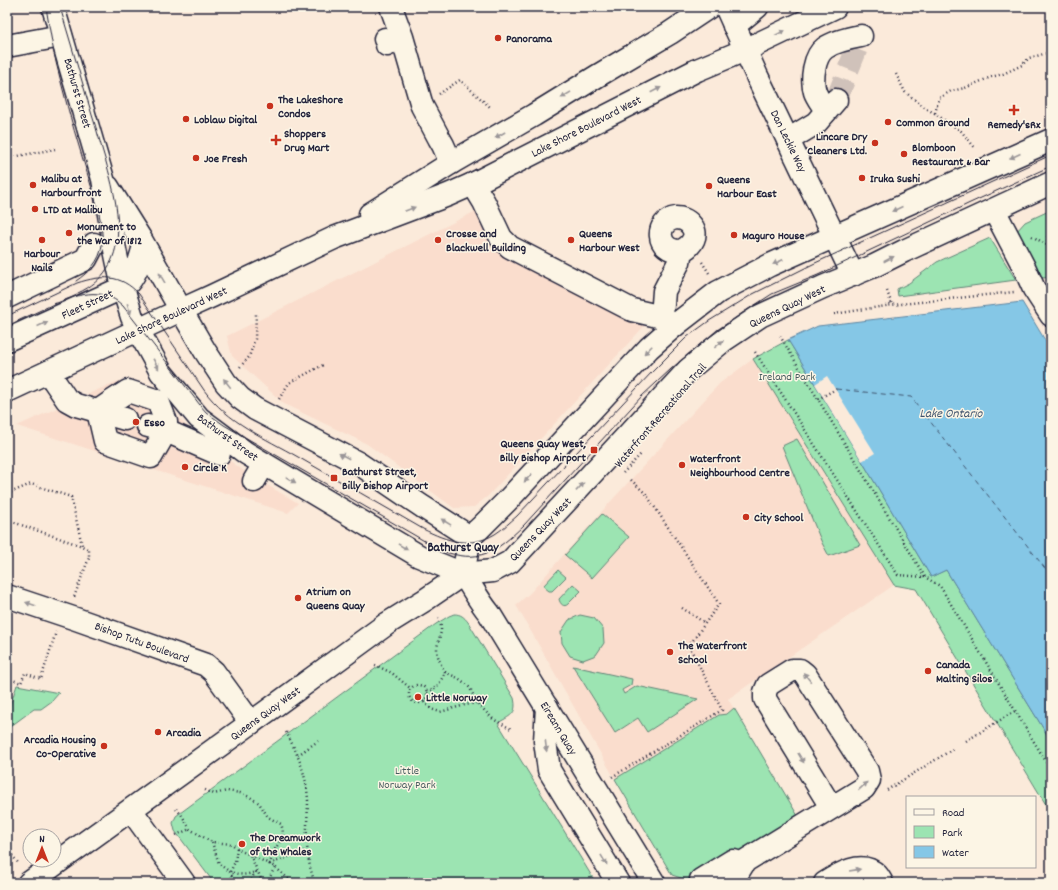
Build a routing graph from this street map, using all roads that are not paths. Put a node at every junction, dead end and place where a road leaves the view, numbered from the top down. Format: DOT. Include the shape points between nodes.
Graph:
graph roads {
  1 [pos="53,7"];
  2 [pos="391,7"];
  3 [pos="709,7"];
  4 [pos="757,7"];
  5 [pos="835,7"];
  6 [pos="730,16"];
  7 [pos="61,36"];
  8 [pos="865,37"];
  9 [pos="7,46"];
  10 [pos="745,50"];
  11 [pos="788,140"];
  12 [pos="1051,140"];
  13 [pos="451,163"];
  14 [pos="103,179"];
  15 [pos="1051,183"];
  16 [pos="473,184"];
  17 [pos="994,210"];
  18 [pos="835,237"];
  19 [pos="334,238"];
  20 [pos="94,244"];
  21 [pos="144,246"];
  22 [pos="681,251"];
  23 [pos="854,275"];
  24 [pos="123,288"];
  25 [pos="7,297"];
  26 [pos="181,310"];
  27 [pos="1051,315"];
  28 [pos="668,322"];
  29 [pos="138,330"];
  30 [pos="7,340"];
  31 [pos="48,372"];
  32 [pos="7,391"];
  33 [pos="98,411"];
  34 [pos="125,419"];
  35 [pos="208,425"];
  36 [pos="165,431"];
  37 [pos="219,454"];
  38 [pos="470,537"];
  39 [pos="464,574"];
  40 [pos="7,596"];
  41 [pos="547,707"];
  42 [pos="251,723"];
  43 [pos="831,807"];
  44 [pos="131,810"];
  45 [pos="745,861"];
  46 [pos="26,875"];
  47 [pos="184,883"];
  48 [pos="618,883"];
  49 [pos="654,883"];
  50 [pos="701,883"];
  51 [pos="722,883"];
  52 [pos="825,883"];
  53 [pos="882,883"];
  1 -- 7 [label="main road, Bathurst Street"];
  2 -- 13 [label="main road" via="391,41 404,72"];
  3 -- 13 [label="main road, Lake Shore Boulevard West, one-way" via="670,33"];
  4 -- 6 [label="main road"];
  10 -- 5 [label="main road, Lake Shore Boulevard West, one-way"];
  6 -- 10 [label="main road, Dan Leckie Way"];
  7 -- 9 [label="main road"];
  7 -- 14 [label="main road, Bathurst Street"];
  8 -- 11 [label="main road" via="842,40 825,48 818,56 813,77 815,92 831,105 816,123"];
  10 -- 11 [label="main road, Dan Leckie Way"];
  16 -- 10 [label="main road, Lake Shore Boulevard West, one-way" via="697,70"];
  11 -- 18 [label="main road, Dan Leckie Way"];
  12 -- 18 [label="main road, one-way"];
  13 -- 19 [label="main road, Lake Shore Boulevard West"];
  14 -- 21 [label="main road, Bathurst Street"];
  14 -- 24 [label="main road, Bathurst Street"];
  15 -- 17 [label="main road, Queens Quay West"];
  19 -- 16 [label="main road, Lake Shore Boulevard West, one-way"];
  16 -- 28 [label="main road" via="500,238 510,247 632,310"];
  23 -- 17 [label="main road, Queens Quay West, one-way"];
  17 -- 27 [label="main road" via="1034,289"];
  18 -- 23 [label="main road, Dan Leckie Way"];
  18 -- 28 [label="main road, one-way" via="770,265"];
  19 -- 26 [label="main road, Lake Shore Boulevard West"];
  20 -- 25 [label="main road" via="86,259"];
  21 -- 24 [label="main road, Fleet Street" via="134,274"];
  26 -- 21 [label="main road, Bathurst Street, one-way"];
  22 -- 28 [label="main road" via="679,262 664,291"];
  39 -- 23 [label="main road, Queens Quay West, one-way" via="493,571 510,562 688,370 724,340 760,316"];
  24 -- 29 [label="main road, Bathurst Street, one-way"];
  30 -- 24 [label="main road, Fleet Street, one-way"];
  26 -- 29 [label="main road, Lake Shore Boulevard West"];
  38 -- 26 [label="main road, Bathurst Street, one-way" via="358,463 255,409 240,398 226,383"];
  28 -- 38 [label="main road, one-way" via="649,348 506,502"];
  29 -- 31 [label="main road, Lake Shore Boulevard West"];
  29 -- 35 [label="main road, Bathurst Street, one-way" via="161,372 199,418"];
  31 -- 32 [label="main road, Lake Shore Boulevard West"];
  31 -- 33 [label="main road" via="67,400"];
  33 -- 34 [label="main road"];
  33 -- 36 [label="main road" via="128,391 158,401 166,422"];
  33 -- 36 [label="main road" via="105,441 151,457"];
  35 -- 36 [label="main road"];
  35 -- 39 [label="main road, Bathurst Street, one-way" via="246,453 259,472 419,556"];
  36 -- 37 [label="main road"];
  38 -- 39 [label="main road"];
  39 -- 41 [label="main road, Eireann Quay"];
  39 -- 42 [label="main road, Queens Quay West" via="388,623"];
  42 -- 40 [label="main road, Bishop Tutu Boulevard, one-way" via="214,672 206,665"];
  41 -- 48 [label="main road, one-way" via="545,741 549,770"];
  41 -- 49 [label="main road, Eireann Quay"];
  42 -- 44 [label="main road, Queens Quay West"];
  43 -- 43 [label="main road, one-way" via="864,788 869,780 867,771 805,674 800,670 792,670 768,685 765,699"];
  43 -- 45 [label="main road"];
  44 -- 46 [label="main road, Queens Quay West"];
  44 -- 47 [label="main road"];
  45 -- 50 [label="main road" via="732,861 701,880"];
  45 -- 51 [label="main road" via="738,874"];
  52 -- 53 [label="main road, one-way" via="853,869 868,869 877,875"];
}
